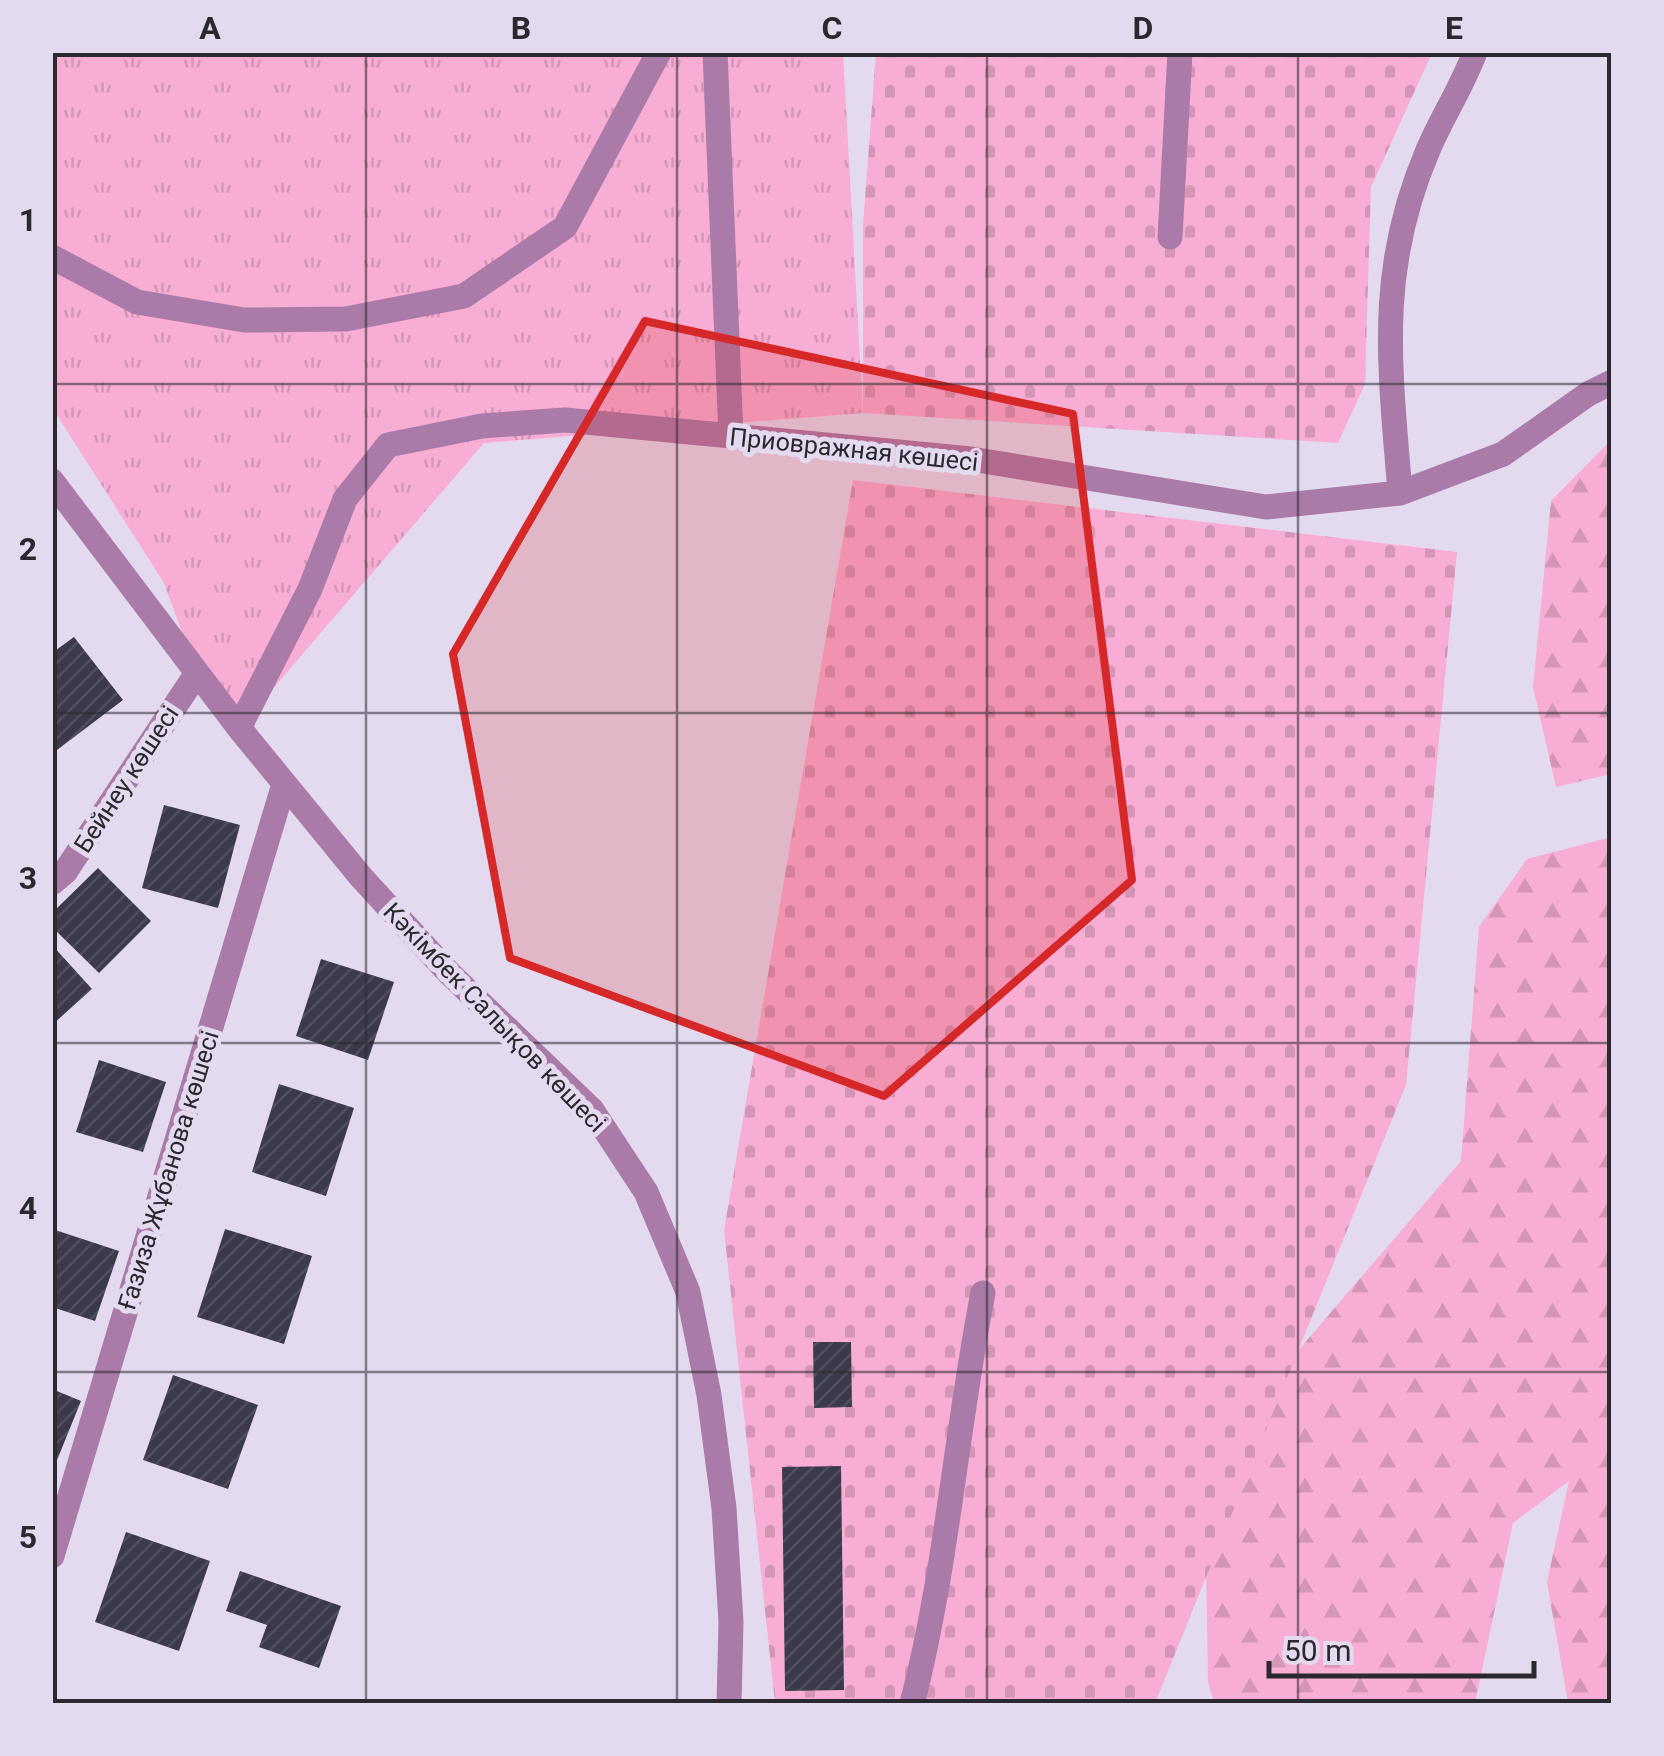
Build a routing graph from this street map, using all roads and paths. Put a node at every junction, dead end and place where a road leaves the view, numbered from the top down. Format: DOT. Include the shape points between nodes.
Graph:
graph roads {
  1 [pos="659,52"];
  2 [pos="715,52"];
  3 [pos="1180,52"];
  4 [pos="1475,52"];
  5 [pos="1170,237"];
  6 [pos="52,257"];
  7 [pos="1612,382"];
  8 [pos="730,436"];
  9 [pos="52,481"];
  10 [pos="1400,492"];
  11 [pos="197,673"];
  12 [pos="238,728"];
  13 [pos="284,784"];
  14 [pos="52,883"];
  15 [pos="983,1293"];
  16 [pos="52,1556"];
  17 [pos="729,1704"];
  18 [pos="912,1704"];
  1 -- 6 [label="street" via="566,227 464,296 346,319 244,320 137,302"];
  2 -- 8 [label="street"];
  3 -- 5 [label="street"];
  4 -- 10 [label="street" via="1428,150 1395,261 1388,343"];
  7 -- 10 [label="street, Приовражная көшесі" via="1503,454"];
  8 -- 10 [label="street, Приовражная көшесі" via="972,460 1266,507"];
  8 -- 12 [label="street, Приовражная көшесі" via="564,420 482,426 388,445 344,499 310,589"];
  9 -- 11 [label="street, Кәкімбек Салықов көшесі"];
  11 -- 12 [label="street, Кәкімбек Салықов көшесі"];
  11 -- 14 [label="street, Бейнеу көшесі"];
  12 -- 13 [label="street, Кәкімбек Салықов көшесі"];
  13 -- 16 [label="street, Ғазиза Жұбанова көшесі"];
  13 -- 17 [label="street, Кәкімбек Салықов көшесі" via="449,974 592,1110 654,1209 688,1292 710,1394 732,1622"];
  15 -- 18 [label="street" via="948,1532"];
}
